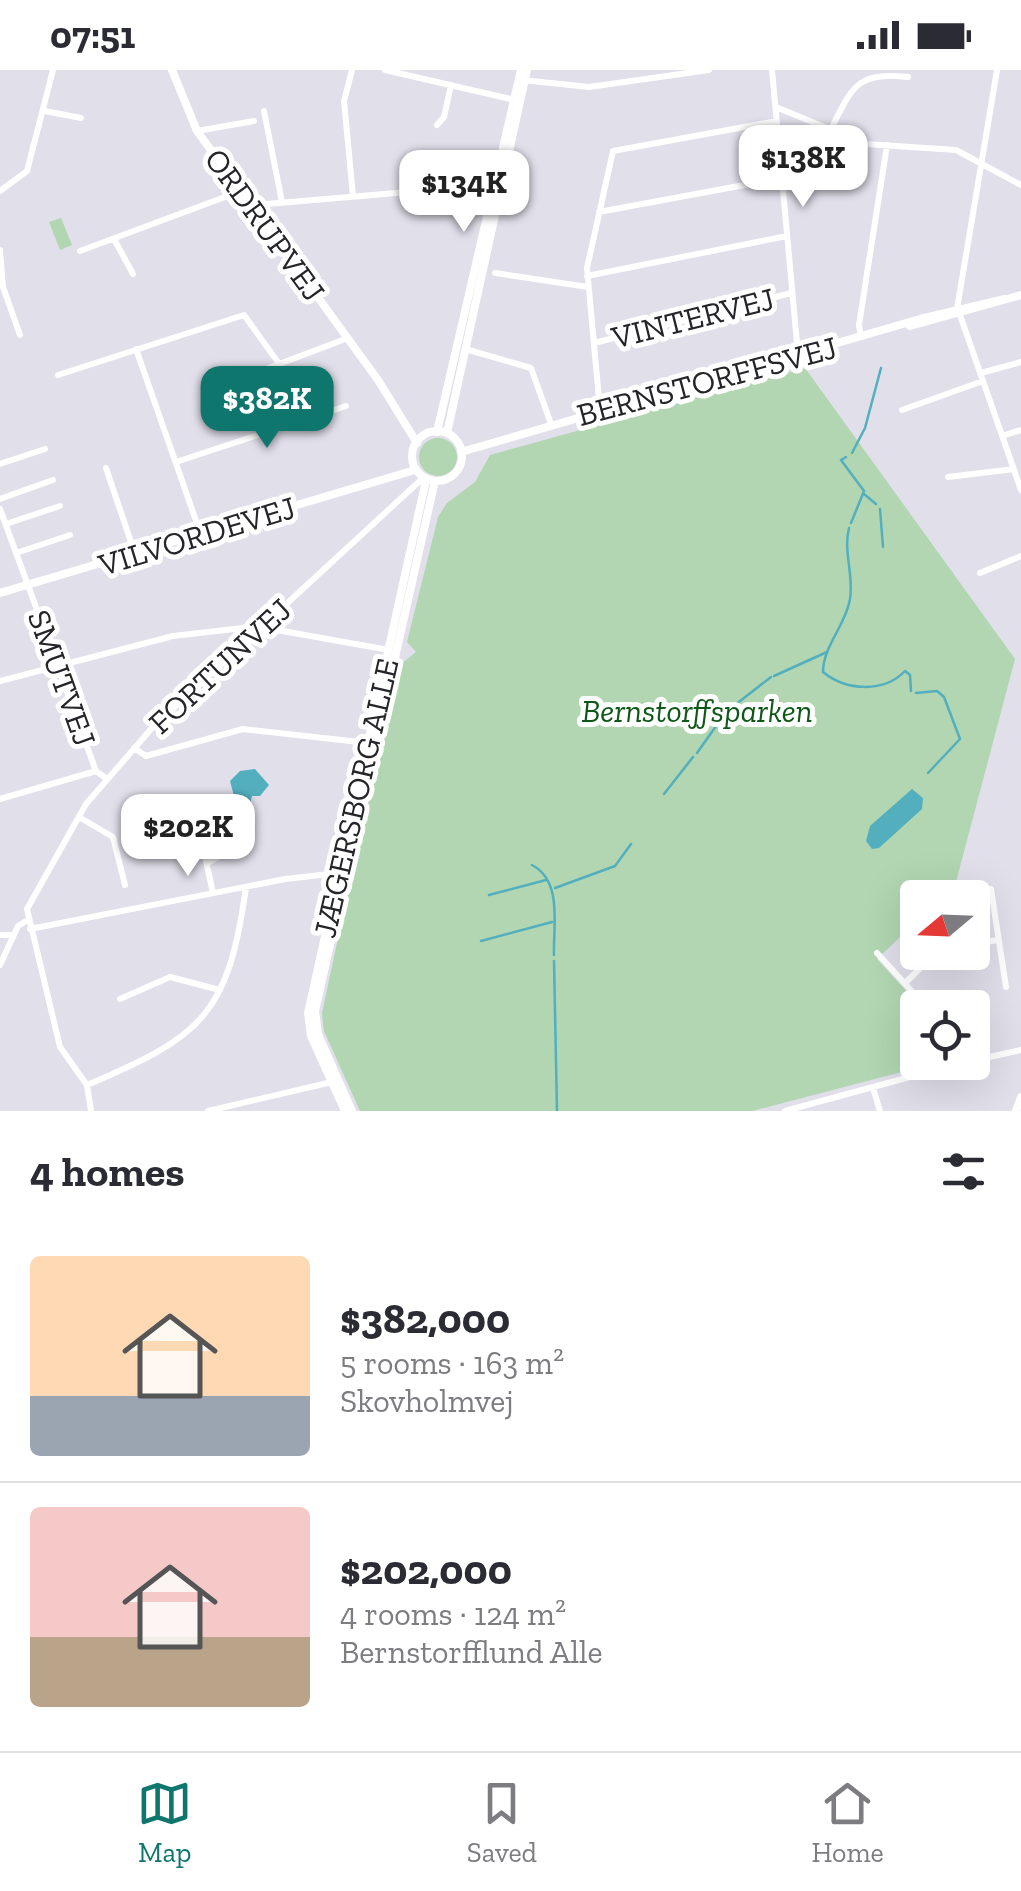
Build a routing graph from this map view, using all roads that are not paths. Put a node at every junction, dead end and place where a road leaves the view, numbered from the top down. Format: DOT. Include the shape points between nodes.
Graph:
graph roads {
  1 [pos="53,70"];
  2 [pos="172,70"];
  3 [pos="352,70"];
  4 [pos="385,70"];
  5 [pos="709,70"];
  6 [pos="772,70"];
  7 [pos="997,70"];
  8 [pos="523,75"];
  9 [pos="908,77"];
  10 [pos="451,85"];
  11 [pos="517,100"];
  12 [pos="776,107"];
  13 [pos="45,111"];
  14 [pos="264,111"];
  15 [pos="81,118"];
  16 [pos="254,121"];
  17 [pos="777,122"];
  18 [pos="437,125"];
  19 [pos="831,129"];
  20 [pos="197,131"];
  21 [pos="887,145"];
  22 [pos="980,164"];
  23 [pos="782,178"];
  24 [pos="1021,185"];
  25 [pos="0,191"];
  26 [pos="241,191"];
  27 [pos="352,196"];
  28 [pos="494,201"];
  29 [pos="282,202"];
  30 [pos="256,211"];
  31 [pos="599,212"];
  32 [pos="787,236"];
  33 [pos="114,239"];
  34 [pos="0,250"];
  35 [pos="80,251"];
  36 [pos="133,274"];
  37 [pos="495,274"];
  38 [pos="587,276"];
  39 [pos="588,287"];
  40 [pos="792,293"];
  41 [pos="1021,295"];
  42 [pos="958,312"];
  43 [pos="20,335"];
  44 [pos="348,338"];
  45 [pos="862,338"];
  46 [pos="594,343"];
  47 [pos="461,348"];
  48 [pos="136,349"];
  49 [pos="798,356"];
  50 [pos="1021,362"];
  51 [pos="280,365"];
  52 [pos="58,375"];
  53 [pos="982,377"];
  54 [pos="234,380"];
  55 [pos="346,406"];
  56 [pos="600,410"];
  57 [pos="902,410"];
  58 [pos="551,424"];
  59 [pos="284,426"];
  60 [pos="1021,430"];
  61 [pos="442,432"];
  62 [pos="1002,436"];
  63 [pos="421,439"];
  64 [pos="44,449"];
  65 [pos="460,449"];
  66 [pos="176,462"];
  67 [pos="0,464"];
  68 [pos="106,468"];
  69 [pos="1014,469"];
  70 [pos="422,474"];
  71 [pos="948,477"];
  72 [pos="53,480"];
  73 [pos="1021,490"];
  74 [pos="0,499"];
  75 [pos="60,506"];
  76 [pos="0,509"];
  77 [pos="6,524"];
  78 [pos="70,535"];
  79 [pos="201,536"];
  80 [pos="16,553"];
  81 [pos="136,555"];
  82 [pos="1021,556"];
  83 [pos="980,573"];
  84 [pos="28,586"];
  85 [pos="0,594"];
  86 [pos="260,627"];
  87 [pos="252,634"];
  88 [pos="389,650"];
  89 [pos="57,666"];
  90 [pos="0,681"];
  91 [pos="371,744"];
  92 [pos="134,748"];
  93 [pos="96,771"];
  94 [pos="107,779"];
  95 [pos="192,798"];
  96 [pos="0,799"];
  97 [pos="79,818"];
  98 [pos="226,852"];
  99 [pos="208,863"];
  100 [pos="342,874"];
  101 [pos="125,885"];
  102 [pos="246,887"];
  103 [pos="991,889"];
  104 [pos="214,893"];
  105 [pos="29,924"];
  106 [pos="0,935"];
  107 [pos="14,935"];
  108 [pos="997,940"];
  109 [pos="990,941"];
  110 [pos="876,953"];
  111 [pos="0,965"];
  112 [pos="918,970"];
  113 [pos="905,983"];
  114 [pos="1006,986"];
  115 [pos="220,990"];
  116 [pos="911,990"];
  117 [pos="120,999"];
  118 [pos="1021,1050"];
  119 [pos="990,1056"];
  120 [pos="901,1080"];
  121 [pos="335,1081"];
  122 [pos="87,1085"];
  123 [pos="873,1088"];
  124 [pos="1021,1097"];
  125 [pos="91,1111"];
  126 [pos="208,1111"];
  127 [pos="348,1111"];
  128 [pos="787,1111"];
  129 [pos="880,1111"];
  130 [pos="1016,1111"];
  1 -- 13 [label="street"];
  2 -- 20 [label="street, ORDRUPVEJ"];
  3 -- 27 [label="street" via="344,101"];
  4 -- 10 [label="street"];
  5 -- 8 [label="street" via="589,87"];
  6 -- 12 [label="street"];
  7 -- 22 [label="street"];
  8 -- 11 [label="street"];
  9 -- 19 [label="street" via="863,79 850,90"];
  10 -- 11 [label="street"];
  10 -- 18 [label="street"];
  11 -- 28 [label="street"];
  12 -- 17 [label="street"];
  12 -- 19 [label="street"];
  13 -- 15 [label="street"];
  13 -- 25 [label="street" via="28,171"];
  14 -- 29 [label="street"];
  16 -- 20 [label="street"];
  17 -- 23 [label="street"];
  17 -- 31 [label="street" via="619,148 611,156"];
  19 -- 21 [label="street" via="865,144"];
  20 -- 26 [label="street, ORDRUPVEJ"];
  21 -- 22 [label="street" via="946,147"];
  21 -- 45 [label="street"];
  22 -- 24 [label="street"];
  22 -- 42 [label="street"];
  23 -- 31 [label="street"];
  23 -- 32 [label="street"];
  26 -- 30 [label="street, ORDRUPVEJ"];
  26 -- 33 [label="street"];
  27 -- 28 [label="street" via="443,189"];
  27 -- 29 [label="street"];
  28 -- 47 [label="street"];
  29 -- 30 [label="street"];
  30 -- 44 [label="street, ORDRUPVEJ"];
  31 -- 38 [label="street"];
  32 -- 38 [label="street"];
  32 -- 40 [label="street"];
  33 -- 35 [label="street"];
  33 -- 36 [label="street"];
  34 -- 43 [label="street" via="3,286"];
  37 -- 39 [label="street"];
  38 -- 39 [label="street"];
  39 -- 46 [label="street"];
  40 -- 46 [label="street, VINTERVEJ"];
  40 -- 49 [label="street"];
  41 -- 42 [label="street, BERNSTORFFSVEJ"];
  42 -- 45 [label="street, BERNSTORFFSVEJ"];
  42 -- 53 [label="street"];
  44 -- 51 [label="street"];
  44 -- 63 [label="street, ORDRUPVEJ"];
  45 -- 49 [label="street, BERNSTORFFSVEJ"];
  46 -- 56 [label="street"];
  47 -- 58 [label="street" via="531,368"];
  47 -- 61 [label="street"];
  48 -- 51 [label="street" via="244,315"];
  48 -- 52 [label="street"];
  48 -- 66 [label="street"];
  49 -- 56 [label="street, BERNSTORFFSVEJ"];
  50 -- 53 [label="street"];
  51 -- 54 [label="street"];
  51 -- 59 [label="street"];
  53 -- 57 [label="street"];
  53 -- 62 [label="street"];
  55 -- 59 [label="street"];
  56 -- 58 [label="street, BERNSTORFFSVEJ"];
  58 -- 65 [label="street, BERNSTORFFSVEJ"];
  59 -- 66 [label="street"];
  60 -- 62 [label="street"];
  61 -- 63 [label="street"];
  61 -- 65 [label="street"];
  62 -- 69 [label="street"];
  63 -- 70 [label="street"];
  64 -- 67 [label="street"];
  65 -- 70 [label="street" via="456,471"];
  66 -- 79 [label="street"];
  68 -- 81 [label="street"];
  69 -- 71 [label="street"];
  69 -- 73 [label="street"];
  70 -- 79 [label="street, VILVORDEVEJ" via="392,475"];
  70 -- 86 [label="street, FORTUNVEJ"];
  70 -- 88 [label="street, JÆGERSBORG ALLE"];
  70 -- 91 [label="street, JÆGERSBORG ALLE"];
  72 -- 74 [label="street"];
  75 -- 77 [label="street"];
  76 -- 77 [label="street, SMUTVEJ"];
  77 -- 80 [label="street, SMUTVEJ"];
  78 -- 80 [label="street"];
  79 -- 81 [label="street, VILVORDEVEJ"];
  80 -- 84 [label="street, SMUTVEJ"];
  81 -- 84 [label="street, VILVORDEVEJ"];
  82 -- 83 [label="street"];
  84 -- 85 [label="street, VILVORDEVEJ"];
  84 -- 89 [label="street, SMUTVEJ"];
  86 -- 87 [label="street, FORTUNVEJ"];
  86 -- 88 [label="street"];
  87 -- 89 [label="street" via="243,628 202,631"];
  87 -- 92 [label="street, FORTUNVEJ"];
  88 -- 91 [label="street, JÆGERSBORG ALLE"];
  89 -- 90 [label="street"];
  89 -- 93 [label="street, SMUTVEJ"];
  91 -- 92 [label="street" via="243,728 146,756"];
  91 -- 100 [label="street, JÆGERSBORG ALLE"];
  92 -- 94 [label="street, FORTUNVEJ"];
  93 -- 94 [label="street"];
  93 -- 96 [label="street"];
  94 -- 97 [label="street, FORTUNVEJ"];
  95 -- 99 [label="street"];
  97 -- 101 [label="street" via="112,838"];
  97 -- 105 [label="street, FORTUNVEJ" via="27,909"];
  98 -- 99 [label="street"];
  99 -- 104 [label="street"];
  100 -- 102 [label="street"];
  100 -- 121 [label="street, JÆGERSBORG ALLE" via="308,1013"];
  102 -- 104 [label="street"];
  102 -- 115 [label="street"];
  103 -- 108 [label="street"];
  104 -- 105 [label="street"];
  105 -- 107 [label="street, FORTUNVEJ"];
  105 -- 122 [label="street" via="60,1047"];
  106 -- 107 [label="street"];
  107 -- 111 [label="street, FORTUNVEJ"];
  108 -- 109 [label="street"];
  108 -- 114 [label="street"];
  110 -- 113 [label="street"];
  112 -- 113 [label="street"];
  113 -- 116 [label="street"];
  115 -- 117 [label="street" via="170,977"];
  115 -- 122 [label="street" via="177,1044"];
  118 -- 119 [label="street"];
  120 -- 123 [label="street"];
  121 -- 126 [label="street"];
  121 -- 127 [label="street, JÆGERSBORG ALLE"];
  122 -- 125 [label="street"];
  123 -- 128 [label="street"];
  123 -- 129 [label="street"];
  124 -- 130 [label="street"];
}
